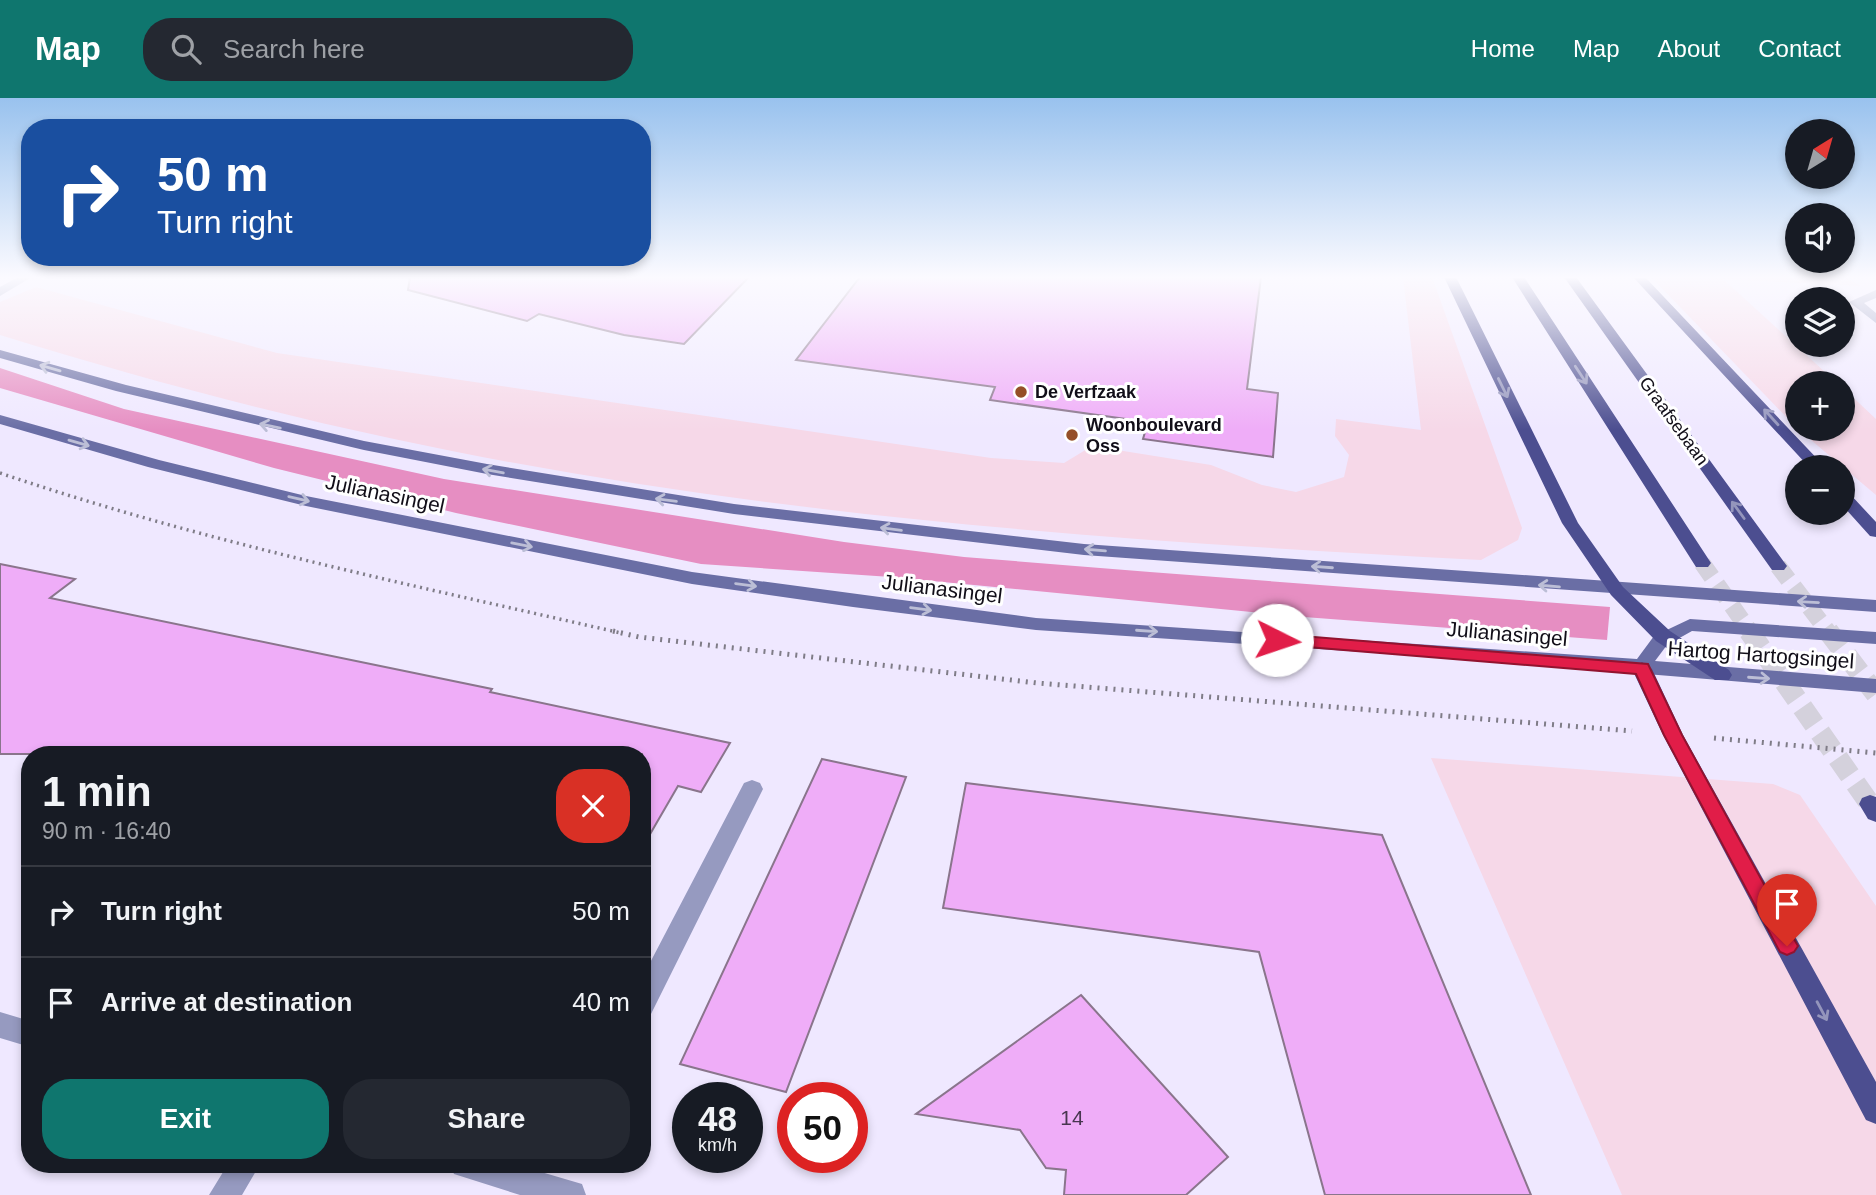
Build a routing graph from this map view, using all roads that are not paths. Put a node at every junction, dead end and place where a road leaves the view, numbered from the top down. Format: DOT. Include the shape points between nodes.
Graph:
graph roads {
  1 [pos="1475,328"];
  2 [pos="1551,328"];
  3 [pos="1607,328"];
  4 [pos="1687,328"];
  5 [pos="0,354"];
  6 [pos="0,419"];
  7 [pos="1806,455"];
  8 [pos="1855,509"];
  9 [pos="1876,532"];
  10 [pos="1703,563"];
  11 [pos="1778,566"];
  12 [pos="1617,591"];
  13 [pos="1876,606"];
  14 [pos="1663,636"];
  15 [pos="1876,638"];
  16 [pos="1642,668"];
  17 [pos="1722,675"];
  18 [pos="1876,686"];
  19 [pos="752,789"];
  20 [pos="651,987"];
  21 [pos="0,1026"];
  22 [pos="21,1032"];
  23 [pos="1876,1110"];
  24 [pos="239,1173"];
  25 [pos="495,1173"];
  26 [pos="224,1195"];
  27 [pos="571,1195"];
  1 -- 12 [label="main road, one-way" via="1570,523"];
  2 -- 10 [label="main road, one-way"];
  11 -- 3 [label="main road, Graafsebaan, one-way"];
  7 -- 4 [label="main road, one-way"];
  12 -- 5 [label="main road, Julianasingel, one-way" via="983,541 608,492 201,411"];
  6 -- 16 [label="main road, Julianasingel, one-way" via="154,464 306,500 692,578 1036,624"];
  8 -- 9 [label="main road"];
  13 -- 12 [label="main road, Julianasingel, one-way"];
  12 -- 14 [label="main road"];
  14 -- 15 [label="main road" via="1690,625"];
  14 -- 16 [label="main road"];
  14 -- 17 [label="main road"];
  16 -- 17 [label="main road, Hartog Hartogsingel"];
  16 -- 23 [label="main road, one-way" via="1673,735"];
  17 -- 18 [label="main road, Hartog Hartogsingel, one-way"];
  19 -- 20 [label="street"];
  21 -- 22 [label="street"];
  24 -- 26 [label="street"];
  25 -- 27 [label="street"];
}
